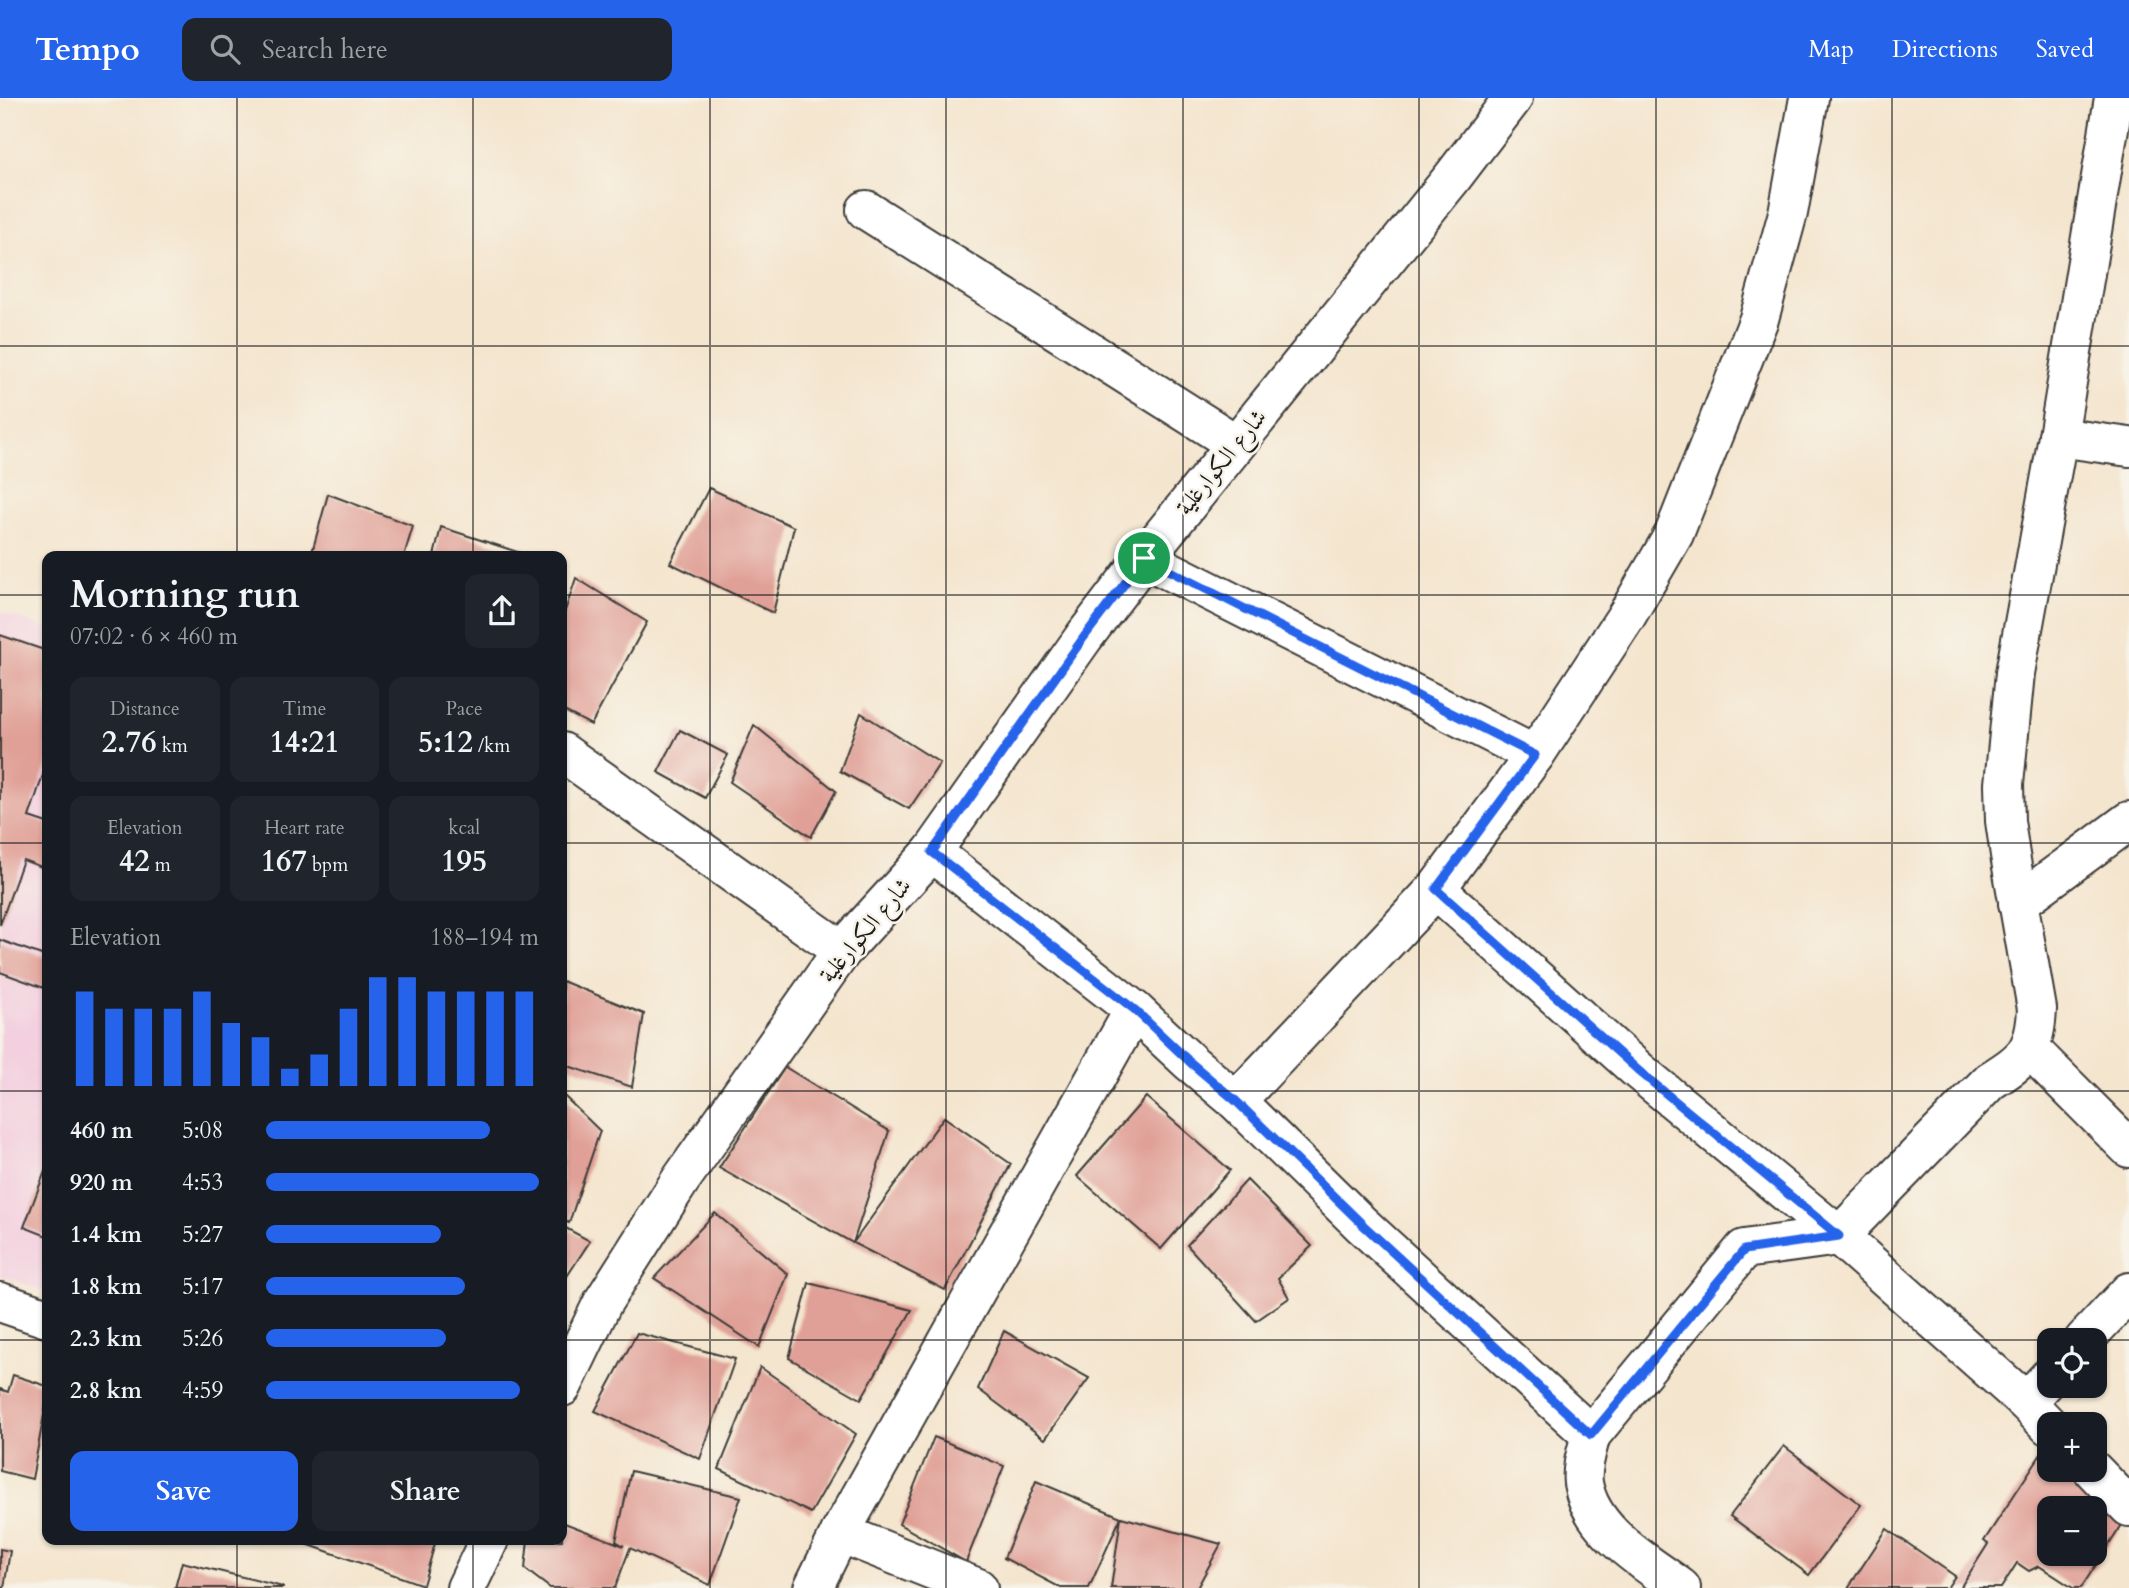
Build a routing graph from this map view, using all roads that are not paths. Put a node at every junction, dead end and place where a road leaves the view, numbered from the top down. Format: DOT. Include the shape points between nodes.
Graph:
graph roads {
  1 [pos="1513,98"];
  2 [pos="1809,98"];
  3 [pos="2114,98"];
  4 [pos="866,209"];
  5 [pos="2058,437"];
  6 [pos="1236,444"];
  7 [pos="2129,447"];
  8 [pos="1144,558"];
  9 [pos="1535,755"];
  10 [pos="567,756"];
  11 [pos="2129,821"];
  12 [pos="932,852"];
  13 [pos="1436,889"];
  14 [pos="2018,903"];
  15 [pos="842,951"];
  16 [pos="1135,1010"];
  17 [pos="2030,1049"];
  18 [pos="1236,1101"];
  19 [pos="2129,1148"];
  20 [pos="1839,1236"];
  21 [pos="2129,1292"];
  22 [pos="0,1302"];
  23 [pos="42,1316"];
  24 [pos="2095,1328"];
  25 [pos="567,1377"];
  26 [pos="2041,1402"];
  27 [pos="1591,1435"];
  28 [pos="2105,1482"];
  29 [pos="2129,1507"];
  30 [pos="840,1533"];
  31 [pos="487,1545"];
  32 [pos="466,1588"];
  33 [pos="813,1588"];
  34 [pos="978,1588"];
  35 [pos="1681,1588"];
  1 -- 6 [label="street, شارع الكوارغلية"];
  2 -- 9 [label="street" via="1788,213 1759,319 1674,534"];
  3 -- 5 [label="street"];
  4 -- 6 [label="street"];
  5 -- 7 [label="street"];
  5 -- 14 [label="street" via="2015,673 2004,784"];
  6 -- 8 [label="street, شارع الكوارغلية"];
  8 -- 9 [label="street"];
  8 -- 12 [label="street, شارع الكوارغلية"];
  9 -- 13 [label="street"];
  10 -- 15 [label="street"];
  11 -- 14 [label="street"];
  12 -- 15 [label="street, شارع الكوارغلية"];
  12 -- 16 [label="street"];
  13 -- 18 [label="street"];
  13 -- 20 [label="street" via="1640,1072"];
  14 -- 17 [label="street" via="2037,1009"];
  15 -- 25 [label="street, شارع الكوارغلية" via="680,1181 603,1302"];
  16 -- 18 [label="street"];
  16 -- 30 [label="street"];
  17 -- 19 [label="street"];
  17 -- 20 [label="street" via="1990,1081"];
  18 -- 27 [label="street"];
  20 -- 26 [label="street"];
  20 -- 27 [label="street" via="1744,1250"];
  21 -- 24 [label="street"];
  22 -- 23 [label="street"];
  27 -- 35 [label="street" via="1583,1483 1594,1512 1617,1540"];
  28 -- 29 [label="street"];
  30 -- 33 [label="street"];
  30 -- 34 [label="street"];
  31 -- 32 [label="street"];
}
